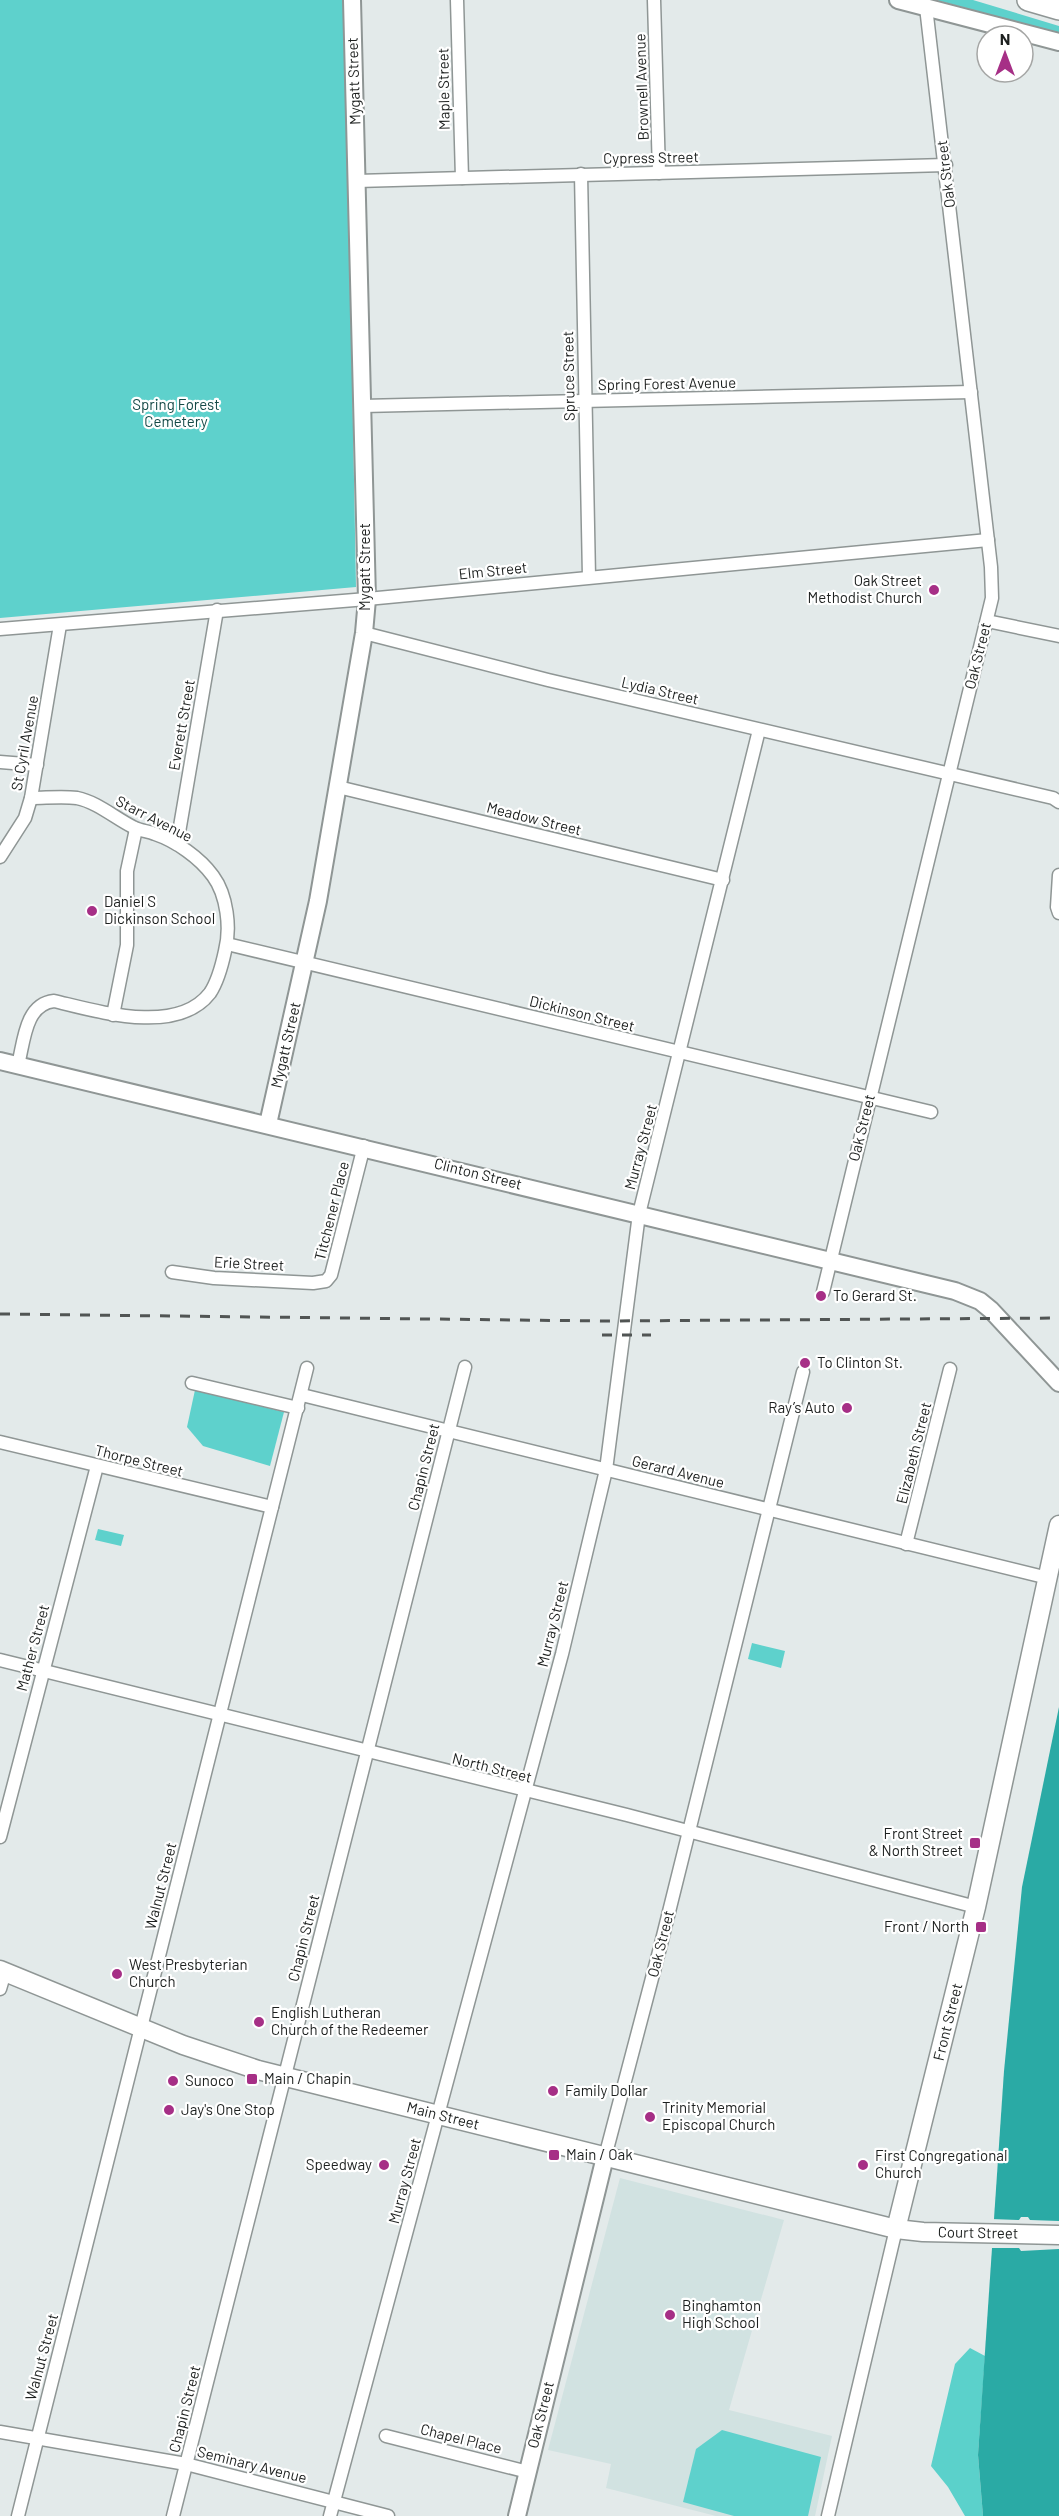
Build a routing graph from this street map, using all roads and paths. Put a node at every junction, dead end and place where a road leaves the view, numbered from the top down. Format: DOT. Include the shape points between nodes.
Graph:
graph roads {
  1 [pos="352,0"];
  2 [pos="457,0"];
  3 [pos="654,0"];
  4 [pos="898,0"];
  5 [pos="1028,0"];
  6 [pos="926,7"];
  7 [pos="1059,9"];
  8 [pos="1059,42"];
  9 [pos="946,165"];
  10 [pos="659,173"];
  11 [pos="581,174"];
  12 [pos="462,178"];
  13 [pos="357,181"];
  14 [pos="971,392"];
  15 [pos="584,401"];
  16 [pos="363,406"];
  17 [pos="988,540"];
  18 [pos="590,577"];
  19 [pos="367,599"];
  20 [pos="217,610"];
  21 [pos="987,621"];
  22 [pos="60,625"];
  23 [pos="0,629"];
  24 [pos="364,633"];
  25 [pos="1059,636"];
  26 [pos="759,730"];
  27 [pos="0,762"];
  28 [pos="37,765"];
  29 [pos="949,774"];
  30 [pos="338,787"];
  31 [pos="31,798"];
  32 [pos="1059,802"];
  33 [pos="136,829"];
  34 [pos="177,844"];
  35 [pos="0,857"];
  36 [pos="1059,876"];
  37 [pos="723,880"];
  38 [pos="1059,913"];
  39 [pos="227,944"];
  40 [pos="306,962"];
  41 [pos="113,1015"];
  42 [pos="681,1053"];
  43 [pos="0,1061"];
  44 [pos="18,1065"];
  45 [pos="869,1098"];
  46 [pos="931,1112"];
  47 [pos="268,1124"];
  48 [pos="364,1146"];
  49 [pos="639,1214"];
  50 [pos="830,1261"];
  51 [pos="172,1272"];
  52 [pos="326,1281"];
  53 [pos="823,1292"];
  54 [pos="465,1366"];
  55 [pos="307,1368"];
  56 [pos="950,1370"];
  57 [pos="803,1372"];
  58 [pos="192,1383"];
  59 [pos="1059,1383"];
  60 [pos="302,1395"];
  61 [pos="298,1408"];
  62 [pos="449,1432"];
  63 [pos="0,1442"];
  64 [pos="97,1466"];
  65 [pos="606,1470"];
  66 [pos="272,1507"];
  67 [pos="769,1510"];
  68 [pos="1059,1525"];
  69 [pos="906,1544"];
  70 [pos="1048,1578"];
  71 [pos="0,1660"];
  72 [pos="43,1671"];
  73 [pos="219,1714"];
  74 [pos="366,1752"];
  75 [pos="524,1791"];
  76 [pos="688,1832"];
  77 [pos="0,1837"];
  78 [pos="976,1907"];
  79 [pos="2,1977"];
  80 [pos="141,2029"];
  81 [pos="285,2077"];
  82 [pos="438,2115"];
  83 [pos="605,2157"];
  84 [pos="896,2229"];
  85 [pos="1059,2235"];
  86 [pos="0,2432"];
  87 [pos="386,2436"];
  88 [pos="36,2438"];
  89 [pos="186,2464"];
  90 [pos="528,2472"];
  91 [pos="334,2502"];
  92 [pos="18,2516"];
  93 [pos="173,2516"];
  94 [pos="330,2516"];
  95 [pos="388,2516"];
  96 [pos="517,2516"];
  97 [pos="828,2516"];
  1 -- 13 [label="street, Mygatt Street"];
  2 -- 12 [label="street, Maple Street"];
  3 -- 10 [label="street, Brownell Avenue"];
  4 -- 6 [label="street"];
  5 -- 7 [label="highway"];
  6 -- 8 [label="street"];
  6 -- 9 [label="street, Oak Street"];
  9 -- 10 [label="street, Cypress Street"];
  9 -- 14 [label="street, Oak Street"];
  10 -- 11 [label="street, Cypress Street"];
  11 -- 12 [label="street, Cypress Street"];
  11 -- 15 [label="street, Spruce Street"];
  12 -- 13 [label="street, Cypress Street"];
  13 -- 16 [label="street, Mygatt Street"];
  14 -- 15 [label="street, Spring Forest Avenue"];
  14 -- 17 [label="street, Oak Street"];
  15 -- 16 [label="street, Spring Forest Avenue"];
  15 -- 18 [label="street, Spruce Street"];
  16 -- 19 [label="street, Mygatt Street"];
  17 -- 18 [label="street, Elm Street"];
  17 -- 21 [label="street, Oak Street" via="992,598"];
  18 -- 19 [label="street, Elm Street"];
  19 -- 20 [label="street, Elm Street"];
  19 -- 24 [label="street, Mygatt Street"];
  20 -- 22 [label="street, Elm Street"];
  20 -- 34 [label="street, Everett Street"];
  21 -- 25 [label="street"];
  21 -- 29 [label="street, Oak Street"];
  22 -- 23 [label="street, Elm Street"];
  22 -- 28 [label="street, St Cyril Avenue"];
  24 -- 26 [label="street, Lydia Street"];
  24 -- 30 [label="street, Mygatt Street"];
  26 -- 29 [label="street, Lydia Street"];
  26 -- 37 [label="street, Murray Street"];
  27 -- 28 [label="street"];
  28 -- 31 [label="street, St Cyril Avenue"];
  29 -- 32 [label="street, Lydia Street"];
  29 -- 45 [label="street, Oak Street"];
  30 -- 37 [label="street, Meadow Street"];
  30 -- 40 [label="street, Mygatt Street"];
  31 -- 33 [label="street, Starr Avenue" via="63,797 89,802"];
  31 -- 35 [label="street, St Cyril Avenue" via="25,818"];
  33 -- 34 [label="street, Starr Avenue"];
  33 -- 41 [label="street" via="127,871 127,945"];
  34 -- 39 [label="street, Starr Avenue" via="213,876 221,891 227,915"];
  36 -- 38 [label="street"];
  37 -- 42 [label="street, Murray Street"];
  39 -- 40 [label="street, Dickinson Street"];
  39 -- 41 [label="street, Starr Avenue" via="220,972 203,1000 186,1010 156,1017"];
  40 -- 42 [label="street, Dickinson Street"];
  40 -- 47 [label="street, Mygatt Street"];
  41 -- 44 [label="street, Starr Avenue" via="44,1002 31,1016"];
  42 -- 45 [label="street, Dickinson Street"];
  42 -- 49 [label="street, Murray Street"];
  43 -- 44 [label="street, Clinton Street"];
  44 -- 47 [label="street, Clinton Street"];
  45 -- 46 [label="street, Dickinson Street"];
  45 -- 50 [label="street, Oak Street"];
  47 -- 48 [label="street, Clinton Street"];
  48 -- 49 [label="street, Clinton Street"];
  48 -- 52 [label="street, Titchener Place" via="331,1275"];
  49 -- 50 [label="street, Clinton Street"];
  49 -- 65 [label="street, Murray Street"];
  50 -- 53 [label="street, Oak Street"];
  50 -- 59 [label="street, Clinton Street" via="973,1298 991,1310"];
  51 -- 52 [label="street, Erie Street" via="214,1278"];
  54 -- 62 [label="street, Chapin Street"];
  55 -- 60 [label="street, Walnut Street"];
  56 -- 69 [label="street, Elizabeth Street"];
  57 -- 67 [label="street, Oak Street"];
  58 -- 61 [label="street"];
  60 -- 61 [label="street, Walnut Street"];
  60 -- 62 [label="street, Gerard Avenue"];
  61 -- 66 [label="street, Walnut Street"];
  62 -- 65 [label="street, Gerard Avenue"];
  62 -- 74 [label="street, Chapin Street"];
  63 -- 64 [label="street, Thorpe Street"];
  64 -- 66 [label="street, Thorpe Street"];
  64 -- 72 [label="street, Mather Street"];
  65 -- 67 [label="street, Gerard Avenue"];
  65 -- 75 [label="street, Murray Street"];
  66 -- 73 [label="street, Walnut Street"];
  67 -- 69 [label="street, Gerard Avenue"];
  67 -- 76 [label="street, Oak Street"];
  68 -- 70 [label="main road, Front Street"];
  69 -- 70 [label="street, Gerard Avenue"];
  70 -- 78 [label="main road, Front Street"];
  71 -- 72 [label="street, North Street"];
  72 -- 73 [label="street, North Street"];
  72 -- 77 [label="street, Mather Street"];
  73 -- 74 [label="street, North Street"];
  73 -- 80 [label="street, Walnut Street"];
  74 -- 75 [label="street, North Street"];
  74 -- 81 [label="street, Chapin Street"];
  75 -- 76 [label="street, North Street"];
  75 -- 82 [label="street, Murray Street"];
  76 -- 78 [label="street, North Street"];
  76 -- 83 [label="street, Oak Street"];
  78 -- 84 [label="main road, Front Street"];
  79 -- 80 [label="main road, Main Street"];
  80 -- 81 [label="main road, Main Street"];
  80 -- 88 [label="street, Walnut Street"];
  81 -- 82 [label="main road, Main Street"];
  81 -- 89 [label="street, Chapin Street"];
  82 -- 83 [label="main road, Main Street"];
  82 -- 91 [label="street, Murray Street"];
  83 -- 84 [label="main road, Main Street"];
  83 -- 90 [label="street, Oak Street"];
  84 -- 85 [label="main road, Court Street"];
  84 -- 97 [label="street, Front Street"];
  86 -- 88 [label="street, Seminary Avenue"];
  87 -- 90 [label="street, Chapel Place"];
  88 -- 89 [label="street, Seminary Avenue"];
  88 -- 92 [label="street, Walnut Street"];
  89 -- 91 [label="street, Seminary Avenue"];
  89 -- 93 [label="street, Chapin Street"];
  90 -- 96 [label="street, Oak Street"];
  91 -- 94 [label="street, Murray Street"];
  91 -- 95 [label="street, Seminary Avenue"];
}
